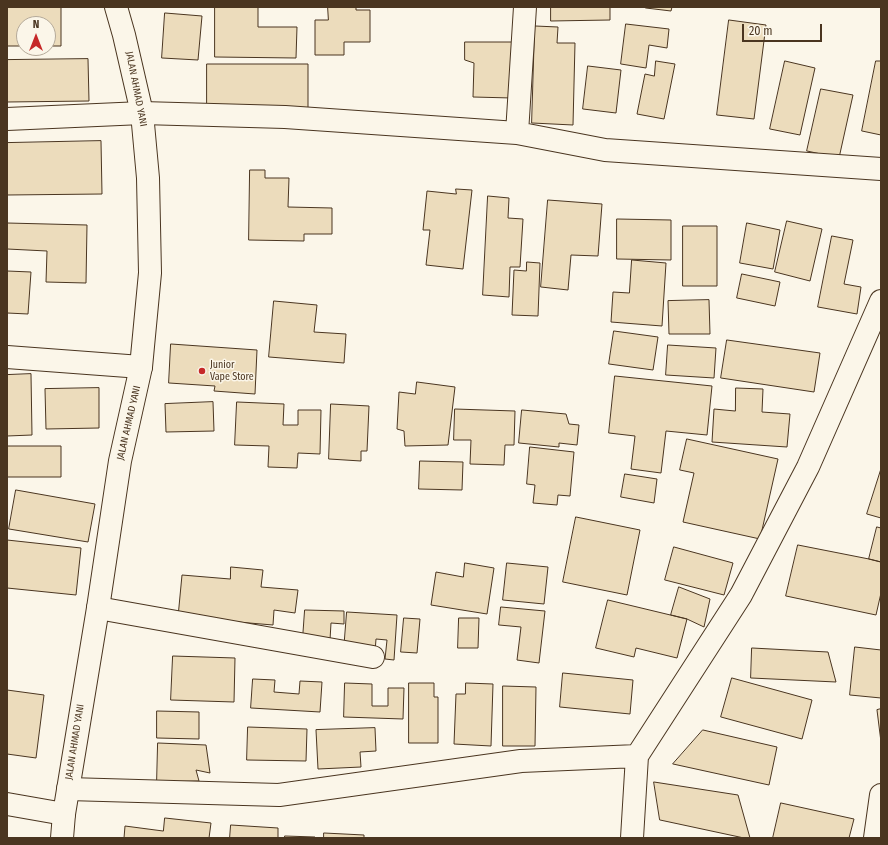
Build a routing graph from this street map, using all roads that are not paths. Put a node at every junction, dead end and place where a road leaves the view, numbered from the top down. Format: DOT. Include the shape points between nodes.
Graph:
graph roads {
  1 [pos="116,7"];
  2 [pos="525,7"];
  3 [pos="142,113"];
  4 [pos="7,119"];
  5 [pos="518,134"];
  6 [pos="881,169"];
  7 [pos="881,301"];
  8 [pos="7,357"];
  9 [pos="141,367"];
  10 [pos="98,608"];
  11 [pos="373,657"];
  12 [pos="638,756"];
  13 [pos="68,789"];
  14 [pos="881,795"];
  15 [pos="7,804"];
  16 [pos="64,814"];
  17 [pos="62,838"];
  18 [pos="632,838"];
  19 [pos="875,838"];
  1 -- 3 [label="street, JALAN AHMAD YANI"];
  2 -- 5 [label="street"];
  3 -- 4 [label="street"];
  3 -- 5 [label="street" via="285,118"];
  3 -- 9 [label="street, JALAN AHMAD YANI" via="148,178 150,273"];
  5 -- 6 [label="street" via="605,150"];
  7 -- 12 [label="street" via="808,467 741,595"];
  8 -- 9 [label="street"];
  9 -- 10 [label="street, JALAN AHMAD YANI" via="120,461"];
  10 -- 11 [label="street"];
  10 -- 13 [label="street, JALAN AHMAD YANI"];
  12 -- 13 [label="street" via="522,761 279,795"];
  12 -- 18 [label="street"];
  13 -- 16 [label="street, JALAN AHMAD YANI"];
  14 -- 19 [label="street"];
  15 -- 16 [label="street"];
  16 -- 17 [label="street, JALAN AHMAD YANI"];
}
